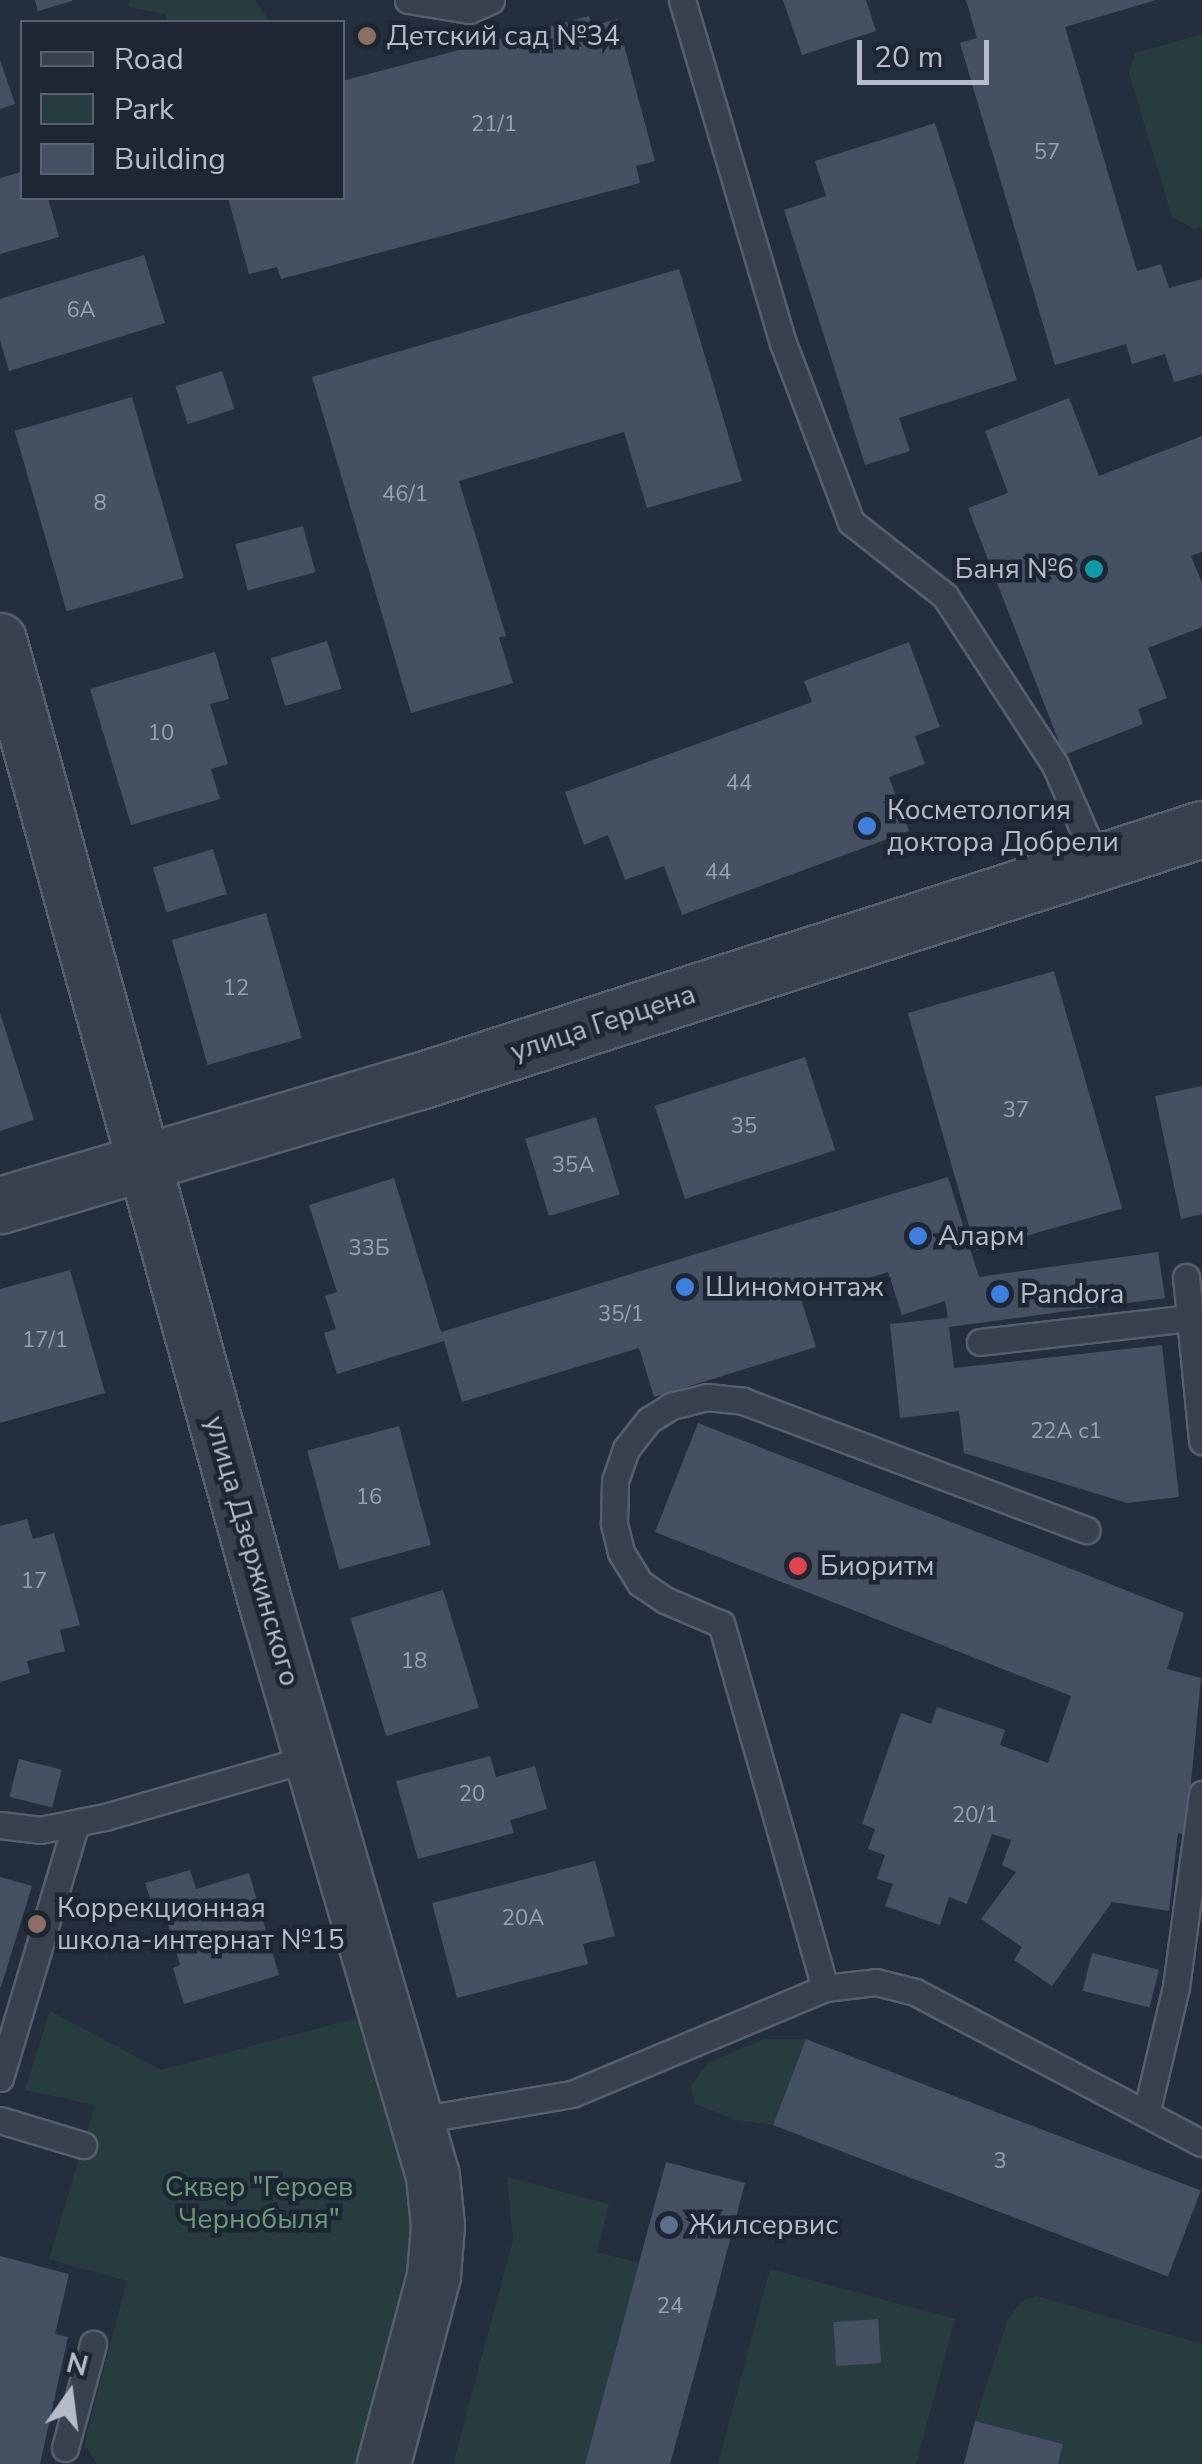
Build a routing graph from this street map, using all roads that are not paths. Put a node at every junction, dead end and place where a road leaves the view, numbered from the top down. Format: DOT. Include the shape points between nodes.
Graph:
graph roads {
  1 [pos="408,0"];
  2 [pos="491,0"];
  3 [pos="682,0"];
  4 [pos="0,640"];
  5 [pos="1202,830"];
  6 [pos="1098,863"];
  7 [pos="144,1164"];
  8 [pos="0,1205"];
  9 [pos="1186,1276"];
  10 [pos="1190,1318"];
  11 [pos="980,1342"];
  12 [pos="1202,1441"];
  13 [pos="1087,1530"];
  14 [pos="311,1758"];
  15 [pos="1202,1794"];
  16 [pos="76,1823"];
  17 [pos="0,1826"];
  18 [pos="825,1988"];
  19 [pos="0,2078"];
  20 [pos="1146,2114"];
  21 [pos="0,2120"];
  22 [pos="418,2120"];
  23 [pos="1202,2143"];
  24 [pos="83,2145"];
  25 [pos="92,2344"];
  26 [pos="61,2452"];
  27 [pos="384,2464"];
  1 -- 2 [label="lane" via="469,10"];
  3 -- 6 [label="lane" via="783,343 851,522 945,596 1055,765"];
  4 -- 7 [label="street, улица Дзержинского"];
  5 -- 6 [label="street, улица Герцена"];
  6 -- 7 [label="street, улица Герцена"];
  7 -- 8 [label="street, улица Герцена"];
  7 -- 14 [label="street, улица Дзержинского"];
  9 -- 10 [label="lane"];
  10 -- 11 [label="lane"];
  10 -- 12 [label="lane"];
  13 -- 18 [label="lane" via="743,1401 707,1397 671,1406 648,1420 626,1448 615,1482 621,1552 640,1583 721,1624"];
  14 -- 16 [label="lane"];
  14 -- 22 [label="street, улица Дзержинского"];
  15 -- 20 [label="lane" via="1176,1987"];
  16 -- 17 [label="lane" via="40,1830"];
  16 -- 19 [label="lane"];
  18 -- 20 [label="lane" via="876,1982 914,1992"];
  18 -- 22 [label="lane" via="572,2094"];
  20 -- 23 [label="lane"];
  21 -- 24 [label="lane"];
  22 -- 27 [label="street, улица Дзержинского" via="434,2176 434,2276"];
  25 -- 26 [label="lane"];
}
